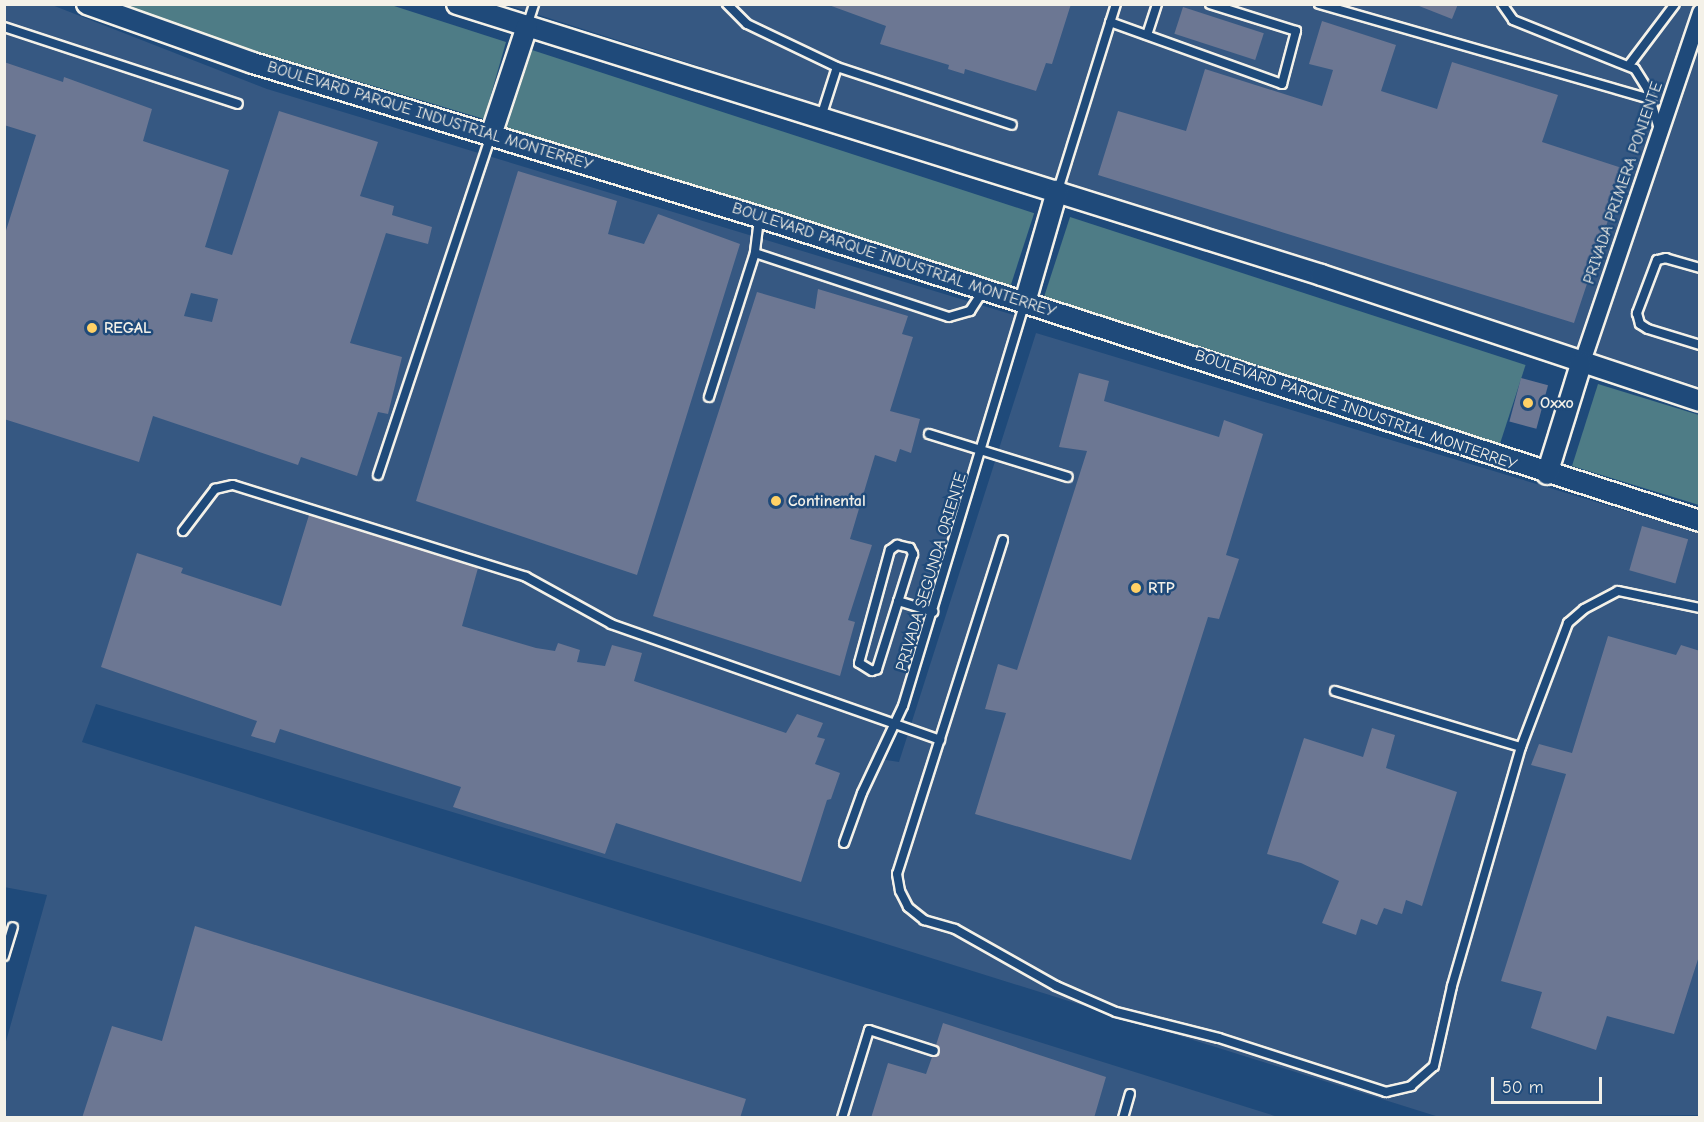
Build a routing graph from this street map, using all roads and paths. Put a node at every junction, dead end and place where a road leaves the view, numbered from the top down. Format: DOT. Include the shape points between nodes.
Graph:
graph roads {
  1 [pos="87,4"];
  2 [pos="458,4"];
  3 [pos="534,4"];
  4 [pos="727,4"];
  5 [pos="1116,4"];
  6 [pos="1157,4"];
  7 [pos="1210,4"];
  8 [pos="1319,4"];
  9 [pos="1502,4"];
  10 [pos="1675,4"];
  11 [pos="1700,12"];
  12 [pos="1110,22"];
  13 [pos="527,26"];
  14 [pos="4,27"];
  15 [pos="1147,35"];
  16 [pos="1629,65"];
  17 [pos="837,67"];
  18 [pos="1650,99"];
  19 [pos="238,104"];
  20 [pos="821,118"];
  21 [pos="1012,125"];
  22 [pos="1660,130"];
  23 [pos="491,135"];
  24 [pos="1057,191"];
  25 [pos="759,217"];
  26 [pos="754,253"];
  27 [pos="1700,268"];
  28 [pos="985,289"];
  29 [pos="1025,302"];
  30 [pos="1700,345"];
  31 [pos="1581,364"];
  32 [pos="709,397"];
  33 [pos="1700,401"];
  34 [pos="929,434"];
  35 [pos="982,448"];
  36 [pos="1547,474"];
  37 [pos="378,475"];
  38 [pos="1068,477"];
  39 [pos="1700,521"];
  40 [pos="183,531"];
  41 [pos="1003,540"];
  42 [pos="898,601"];
  43 [pos="1700,608"];
  44 [pos="933,612"];
  45 [pos="1335,691"];
  46 [pos="895,726"];
  47 [pos="940,740"];
  48 [pos="1521,747"];
  49 [pos="844,843"];
  50 [pos="14,927"];
  51 [pos="4,956"];
  52 [pos="934,1052"];
  53 [pos="1130,1094"];
  54 [pos="842,1118"];
  55 [pos="1123,1118"];
  1 -- 23 [label="street, BOULEVARD PARQUE INDUSTRIAL MONTERREY" via="253,63"];
  2 -- 13 [label="street"];
  3 -- 13 [label="lane"];
  4 -- 17 [label="lane" via="747,24"];
  5 -- 12 [label="lane"];
  6 -- 15 [label="lane"];
  7 -- 15 [label="lane" via="1296,31 1282,84"];
  8 -- 18 [label="lane"];
  9 -- 16 [label="lane" via="1514,20"];
  10 -- 16 [label="lane"];
  11 -- 22 [label="street, PRIVADA PRIMERA PONIENTE"];
  12 -- 15 [label="lane"];
  12 -- 24 [label="lane"];
  13 -- 20 [label="street"];
  13 -- 23 [label="street"];
  14 -- 19 [label="lane"];
  16 -- 18 [label="lane" via="1642,80"];
  17 -- 20 [label="lane"];
  17 -- 21 [label="lane"];
  18 -- 22 [label="lane"];
  20 -- 24 [label="street"];
  22 -- 31 [label="street, PRIVADA PRIMERA PONIENTE"];
  23 -- 25 [label="street, BOULEVARD PARQUE INDUSTRIAL MONTERREY"];
  23 -- 37 [label="lane"];
  24 -- 29 [label="street"];
  24 -- 31 [label="street" via="1321,275"];
  25 -- 26 [label="lane"];
  25 -- 28 [label="street, BOULEVARD PARQUE INDUSTRIAL MONTERREY"];
  26 -- 28 [label="lane" via="949,317 970,310"];
  26 -- 32 [label="lane"];
  27 -- 30 [label="lane" via="1666,258 1658,260 1637,313 1640,324 1648,329"];
  28 -- 29 [label="street, BOULEVARD PARQUE INDUSTRIAL MONTERREY"];
  29 -- 35 [label="lane, PRIVADA SEGUNDA ORIENTE"];
  29 -- 36 [label="street, BOULEVARD PARQUE INDUSTRIAL MONTERREY"];
  31 -- 33 [label="street"];
  31 -- 36 [label="street"];
  34 -- 35 [label="lane"];
  35 -- 38 [label="lane"];
  35 -- 44 [label="lane, PRIVADA SEGUNDA ORIENTE"];
  36 -- 39 [label="street, BOULEVARD PARQUE INDUSTRIAL MONTERREY"];
  40 -- 46 [label="lane" via="215,489 233,485 526,577 611,624"];
  41 -- 47 [label="lane"];
  42 -- 42 [label="lane" via="913,554 910,548 897,544 890,550 861,667 877,669"];
  42 -- 44 [label="lane"];
  43 -- 48 [label="lane" via="1618,591 1584,609 1564,632"];
  44 -- 46 [label="lane, PRIVADA SEGUNDA ORIENTE"];
  45 -- 48 [label="lane"];
  46 -- 47 [label="lane"];
  46 -- 49 [label="lane, PRIVADA SEGUNDA ORIENTE" via="862,793"];
  47 -- 48 [label="lane" via="897,874 908,907 924,920 955,929 1056,986 1116,1012 1219,1038 1386,1092 1411,1086 1434,1066 1452,986"];
  50 -- 51 [label="lane"];
  52 -- 54 [label="lane" via="869,1030"];
  53 -- 55 [label="lane"];
}
